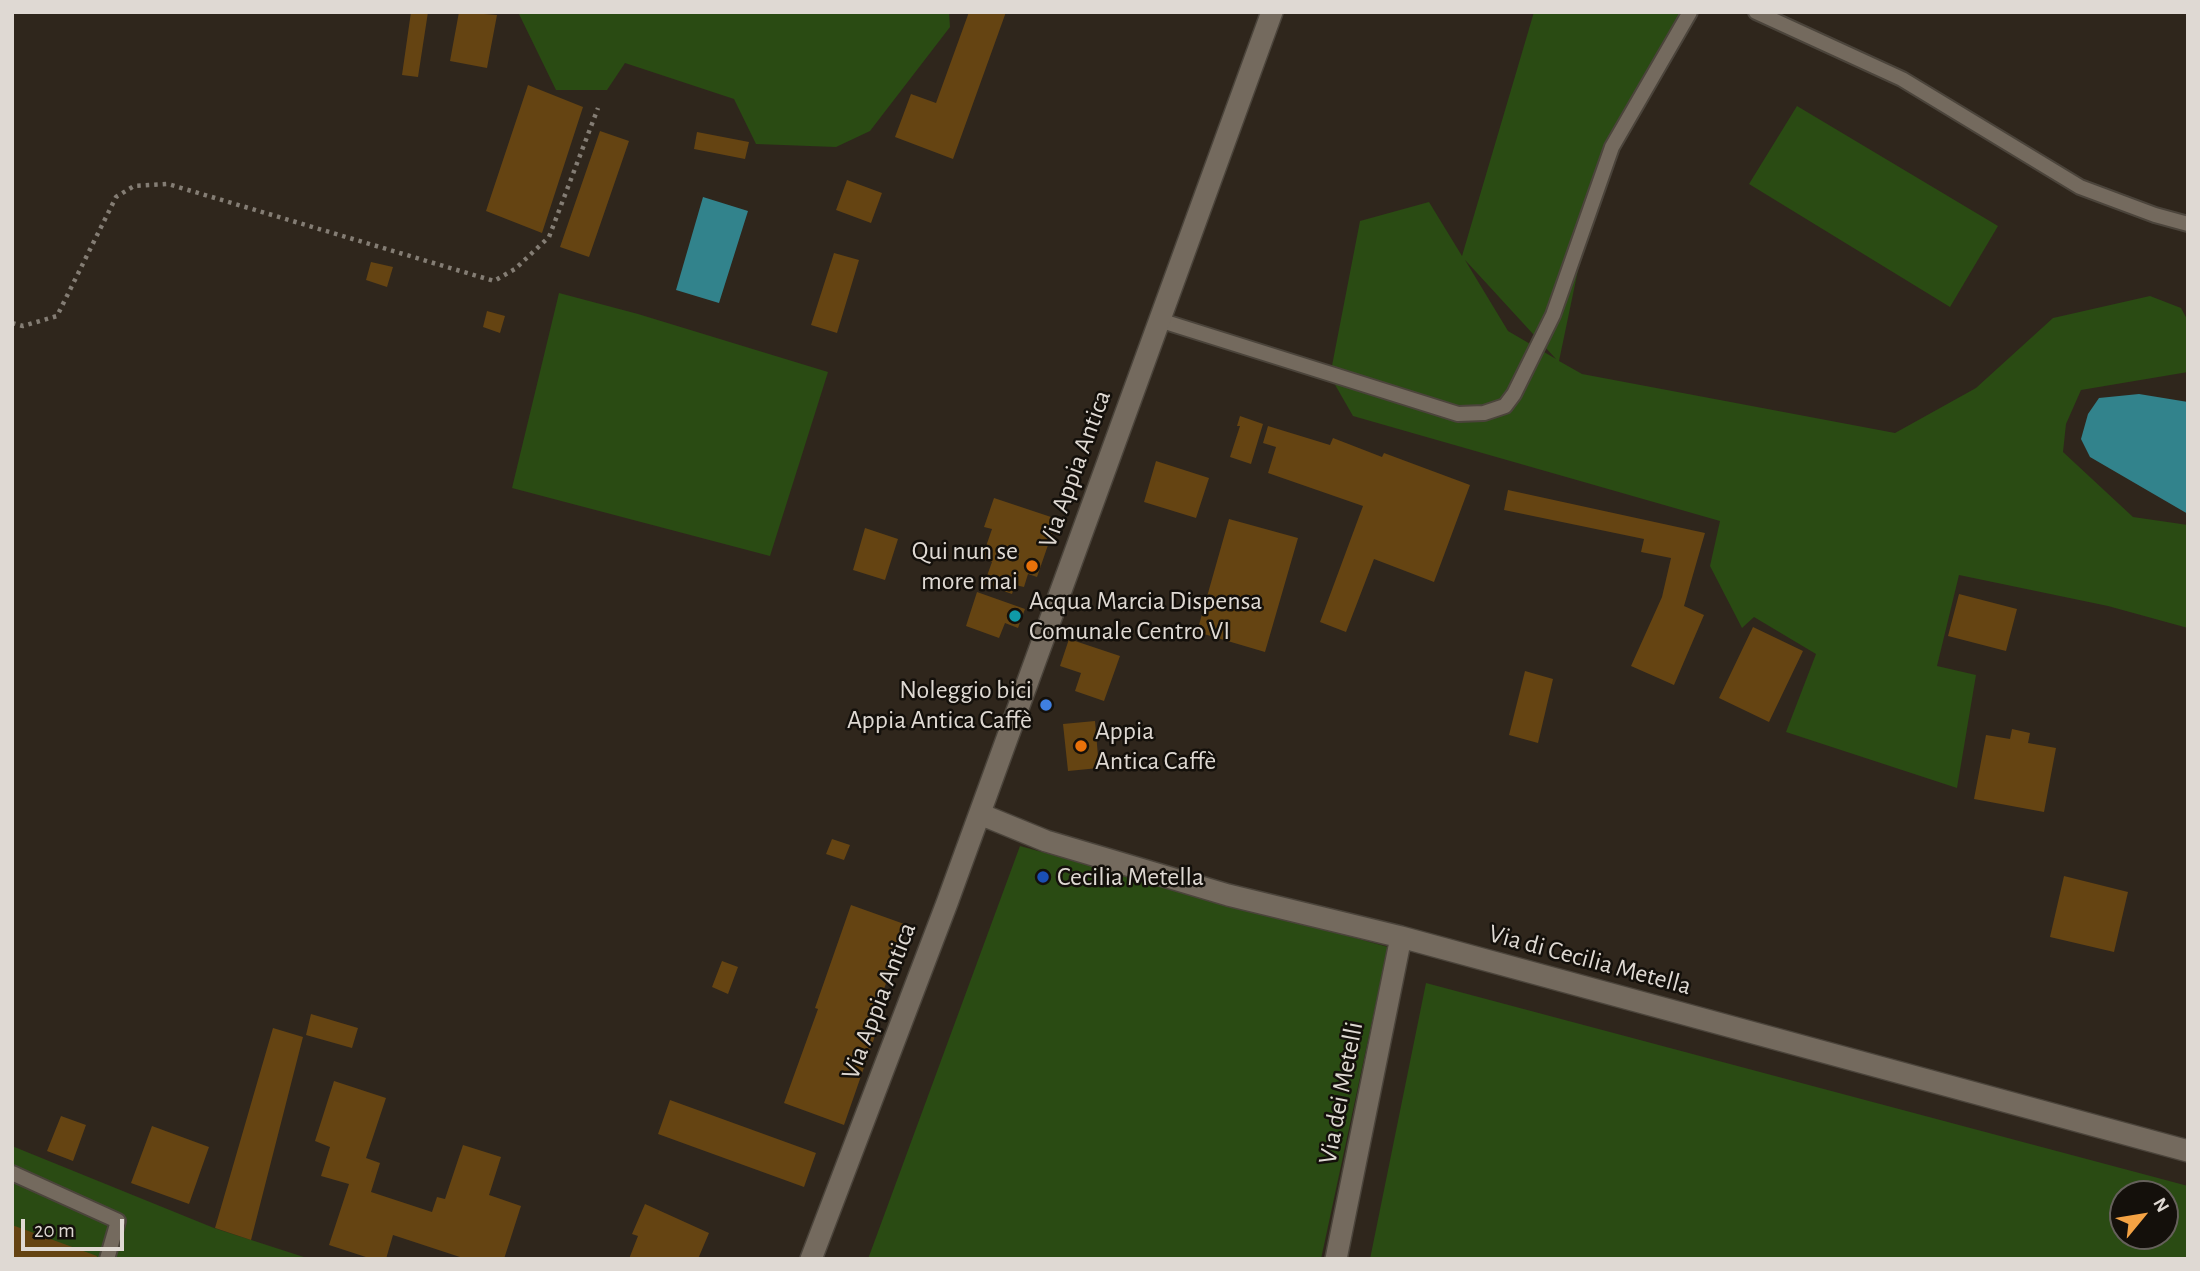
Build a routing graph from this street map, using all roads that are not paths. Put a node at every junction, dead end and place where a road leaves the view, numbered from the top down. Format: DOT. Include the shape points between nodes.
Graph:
graph roads {
  1 [pos="1272,12"];
  2 [pos="1690,12"];
  3 [pos="1756,12"];
  4 [pos="2188,224"];
  5 [pos="1159,320"];
  6 [pos="980,814"];
  7 [pos="1401,937"];
  8 [pos="2188,1152"];
  9 [pos="12,1173"];
  10 [pos="107,1259"];
  11 [pos="811,1259"];
  12 [pos="1336,1259"];
  1 -- 5 [label="street, Via Appia Antica"];
  2 -- 5 [label="lane" via="1612,147 1553,315 1505,405 1484,414 1458,414"];
  3 -- 4 [label="lane" via="1902,79 2080,187"];
  5 -- 6 [label="street, Via Appia Antica"];
  6 -- 7 [label="street, Via di Cecilia Metella" via="1046,841 1228,895"];
  6 -- 11 [label="street, Via Appia Antica"];
  7 -- 8 [label="street, Via di Cecilia Metella"];
  7 -- 12 [label="street, Via dei Metelli"];
  9 -- 10 [label="lane" via="118,1221"];
}
